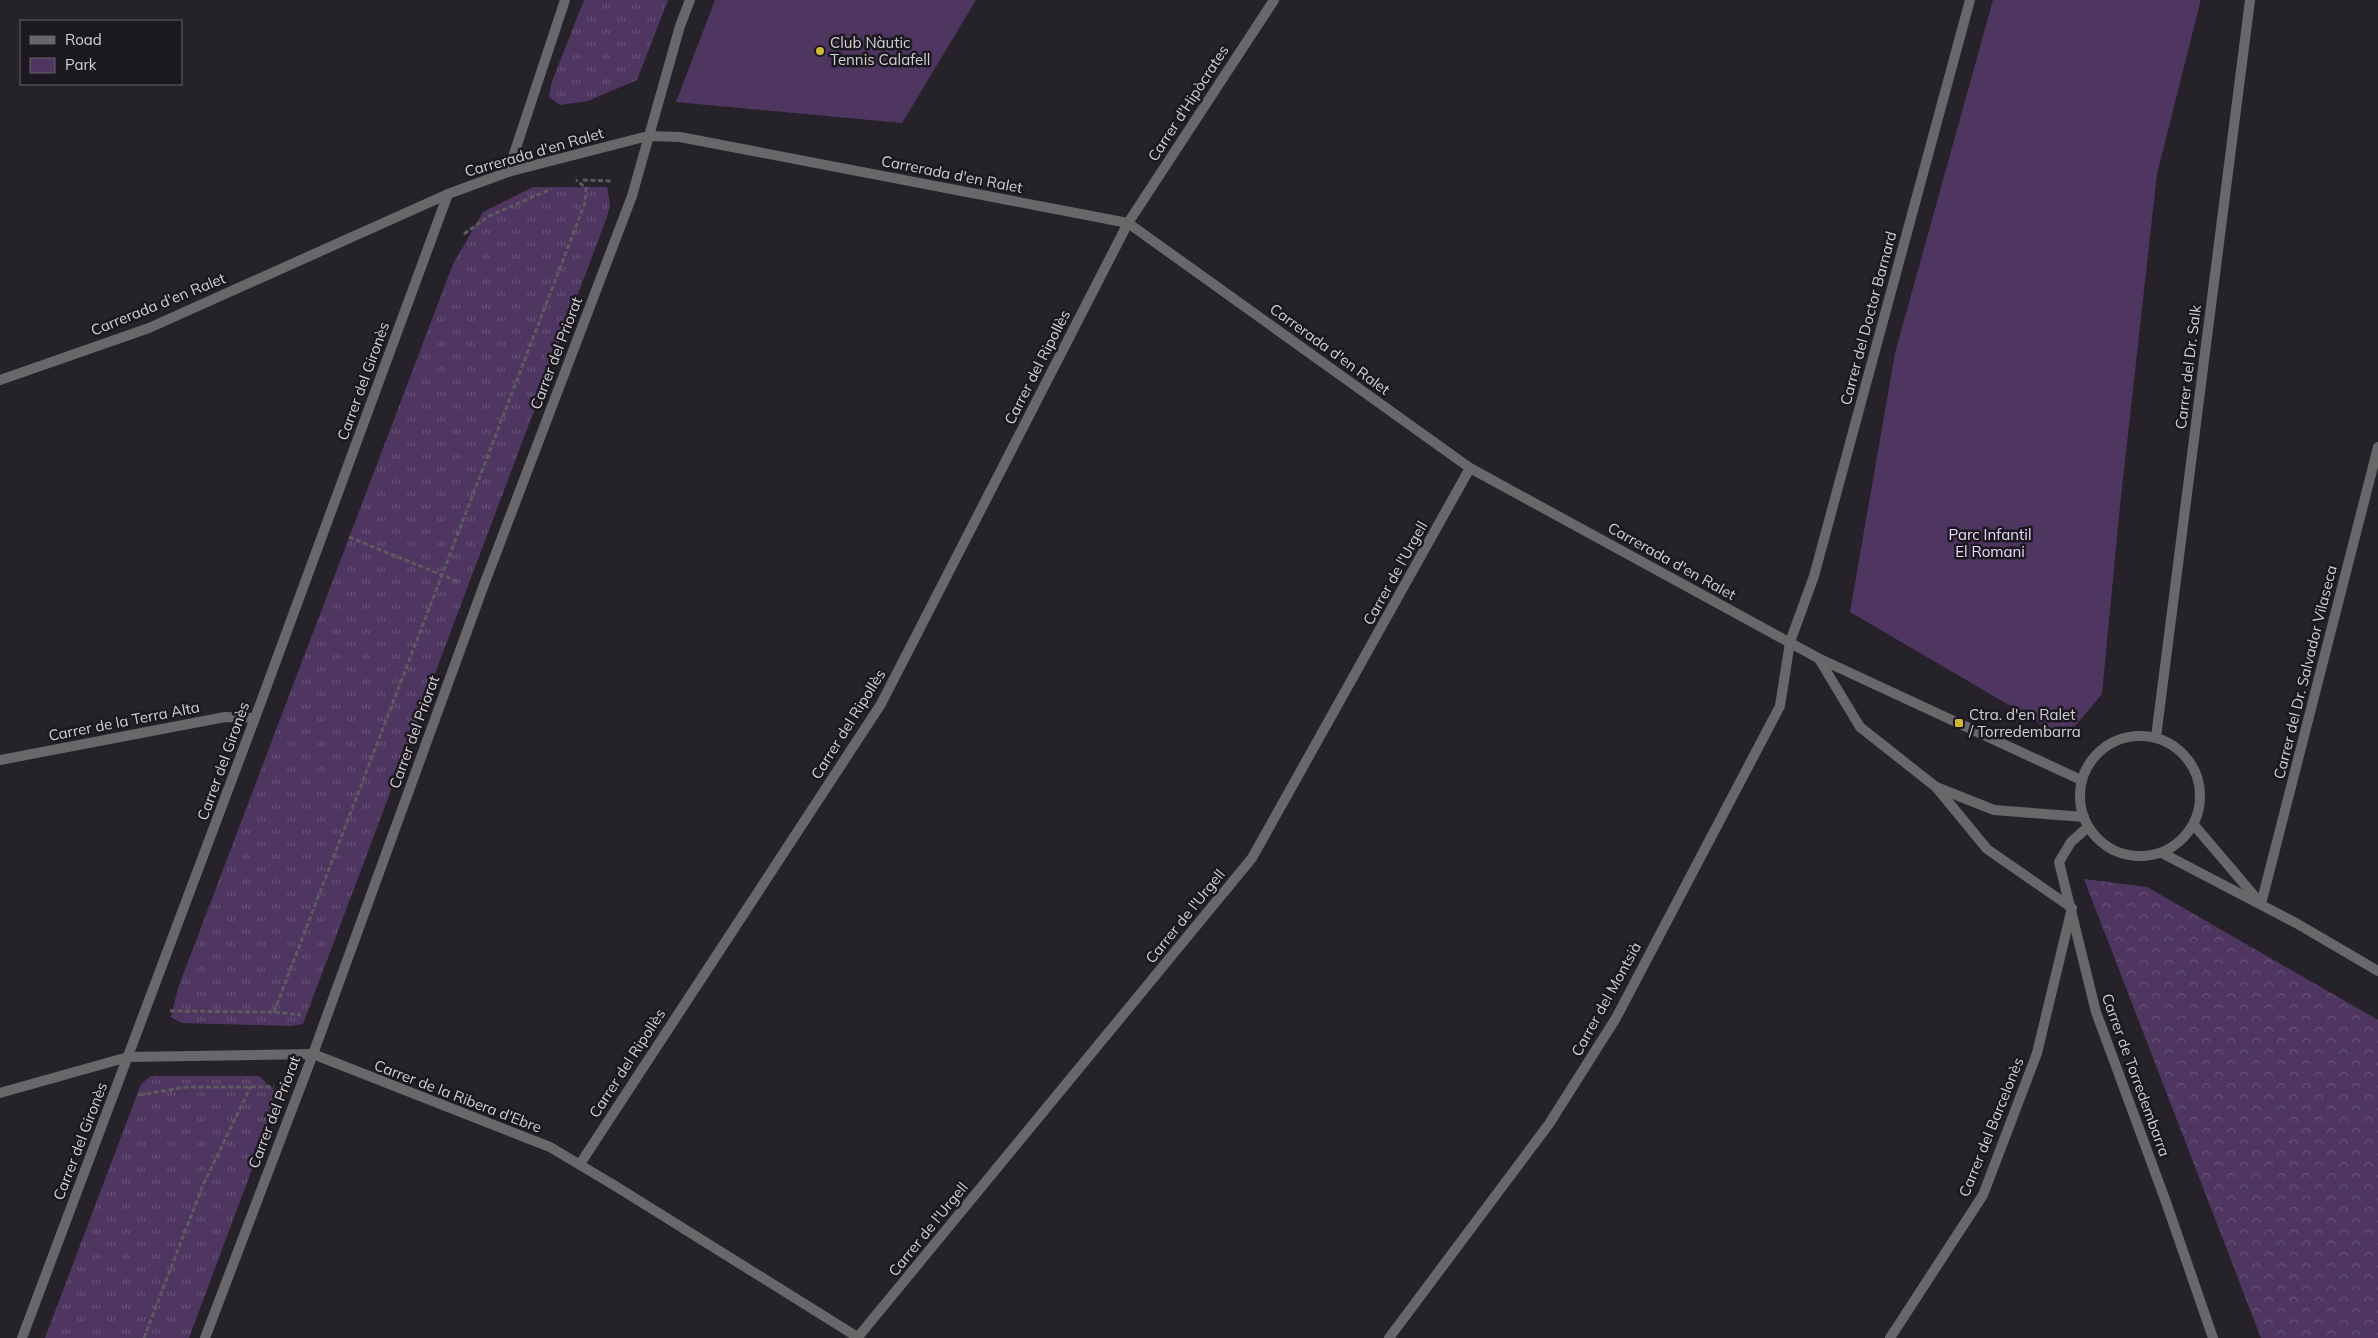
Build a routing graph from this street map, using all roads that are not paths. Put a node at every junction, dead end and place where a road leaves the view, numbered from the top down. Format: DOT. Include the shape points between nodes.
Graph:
graph roads {
  1 [pos="566,0"];
  2 [pos="690,0"];
  3 [pos="1274,0"];
  4 [pos="1970,0"];
  5 [pos="2250,0"];
  6 [pos="648,136"];
  7 [pos="508,172"];
  8 [pos="448,194"];
  9 [pos="1128,223"];
  10 [pos="0,380"];
  11 [pos="2378,447"];
  12 [pos="1470,468"];
  13 [pos="1790,642"];
  14 [pos="1818,658"];
  15 [pos="255,718"];
  16 [pos="2156,737"];
  17 [pos="0,760"];
  18 [pos="2081,780"];
  19 [pos="1936,787"];
  20 [pos="2086,822"];
  21 [pos="2194,825"];
  22 [pos="2162,853"];
  23 [pos="2261,904"];
  24 [pos="2072,908"];
  25 [pos="2378,971"];
  26 [pos="313,1054"];
  27 [pos="128,1057"];
  28 [pos="0,1093"];
  29 [pos="580,1164"];
  30 [pos="22,1338"];
  31 [pos="205,1338"];
  32 [pos="859,1338"];
  33 [pos="1389,1338"];
  34 [pos="1890,1338"];
  35 [pos="2213,1338"];
  1 -- 7 [label="street"];
  2 -- 6 [label="street, Carrer del Priorat"];
  3 -- 9 [label="street, Carrer d'Hipòcrates"];
  4 -- 13 [label="street, Carrer del Doctor Barnard" via="1814,576"];
  5 -- 16 [label="street, Carrer del Dr. Salk"];
  6 -- 7 [label="street, Carrerada d'en Ralet"];
  6 -- 9 [label="street, Carrerada d'en Ralet" via="680,137"];
  6 -- 26 [label="street, Carrer del Priorat" via="632,196 482,590"];
  7 -- 8 [label="street, Carrerada d'en Ralet"];
  8 -- 10 [label="street, Carrerada d'en Ralet" via="149,328"];
  8 -- 15 [label="street, Carrer del Gironès"];
  9 -- 12 [label="street, Carrerada d'en Ralet"];
  9 -- 29 [label="street, Carrer del Ripollès" via="882,704"];
  11 -- 23 [label="street, Carrer del Dr. Salvador Vilaseca"];
  12 -- 13 [label="street, Carrerada d'en Ralet"];
  12 -- 32 [label="street, Carrer de l'Urgell" via="1252,858"];
  13 -- 14 [label="street, Carrerada d'en Ralet"];
  13 -- 33 [label="street, Carrer del Montsià" via="1780,706 1616,1018 1549,1124"];
  14 -- 18 [label="street, Carrerada d'en Ralet"];
  14 -- 19 [label="street, Carrerada d'en Ralet" via="1860,727"];
  15 -- 17 [label="street, Carrer de la Terra Alta" via="225,717"];
  15 -- 27 [label="street, Carrer del Gironès"];
  16 -- 18 [label="street" via="2135,735 2114,741 2098,752"];
  16 -- 21 [label="street" via="2174,745 2190,761 2199,779 2201,802"];
  18 -- 20 [label="street" via="2079,801"];
  19 -- 20 [label="street, Carrerada d'en Ralet" via="1994,810"];
  19 -- 24 [label="street, Carrerada d'en Ralet" via="1987,849"];
  20 -- 22 [label="street" via="2092,834 2107,847 2125,855 2145,857"];
  20 -- 24 [label="street, Carrer de Torredembarra" via="2059,862"];
  21 -- 22 [label="street" via="2181,841"];
  21 -- 23 [label="street"];
  22 -- 23 [label="street"];
  23 -- 25 [label="street"];
  24 -- 34 [label="street, Carrer del Barcelonès" via="2037,1053 1983,1195"];
  24 -- 35 [label="street, Carrer de Torredembarra" via="2096,1012"];
  26 -- 27 [label="street, Carrer de la Ribera d'Ebre"];
  26 -- 29 [label="street, Carrer de la Ribera d'Ebre" via="550,1148"];
  26 -- 31 [label="street, Carrer del Priorat"];
  27 -- 28 [label="street, Carrer de la Ribera d'Ebre"];
  27 -- 30 [label="street, Carrer del Gironès"];
  29 -- 32 [label="street, Carrer de la Ribera d'Ebre"];
}
